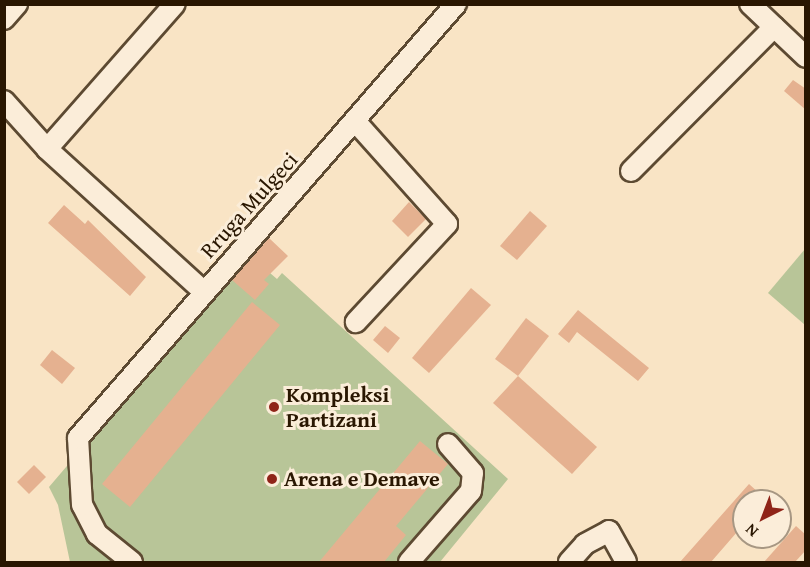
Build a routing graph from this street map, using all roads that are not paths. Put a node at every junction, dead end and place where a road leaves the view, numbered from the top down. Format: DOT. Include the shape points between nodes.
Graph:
graph roads {
  1 [pos="17,4"];
  2 [pos="175,4"];
  3 [pos="456,4"];
  4 [pos="764,13"];
  5 [pos="4,19"];
  6 [pos="806,57"];
  7 [pos="4,102"];
  8 [pos="355,121"];
  9 [pos="47,149"];
  10 [pos="631,171"];
  11 [pos="203,291"];
  12 [pos="356,322"];
  13 [pos="448,444"];
  14 [pos="132,562"];
  15 [pos="409,562"];
  16 [pos="569,562"];
  17 [pos="626,562"];
  1 -- 5 [label="street"];
  2 -- 9 [label="street"];
  3 -- 8 [label="street, Rruga Mulgeci"];
  4 -- 6 [label="street"];
  4 -- 10 [label="street"];
  7 -- 9 [label="street"];
  8 -- 11 [label="street, Rruga Mulgeci"];
  8 -- 12 [label="street" via="447,224"];
  9 -- 11 [label="street"];
  11 -- 14 [label="street, Rruga Mulgeci" via="78,438 82,505 97,534"];
  13 -- 15 [label="street" via="473,474 471,491"];
  16 -- 17 [label="street" via="585,544 609,531"];
}
